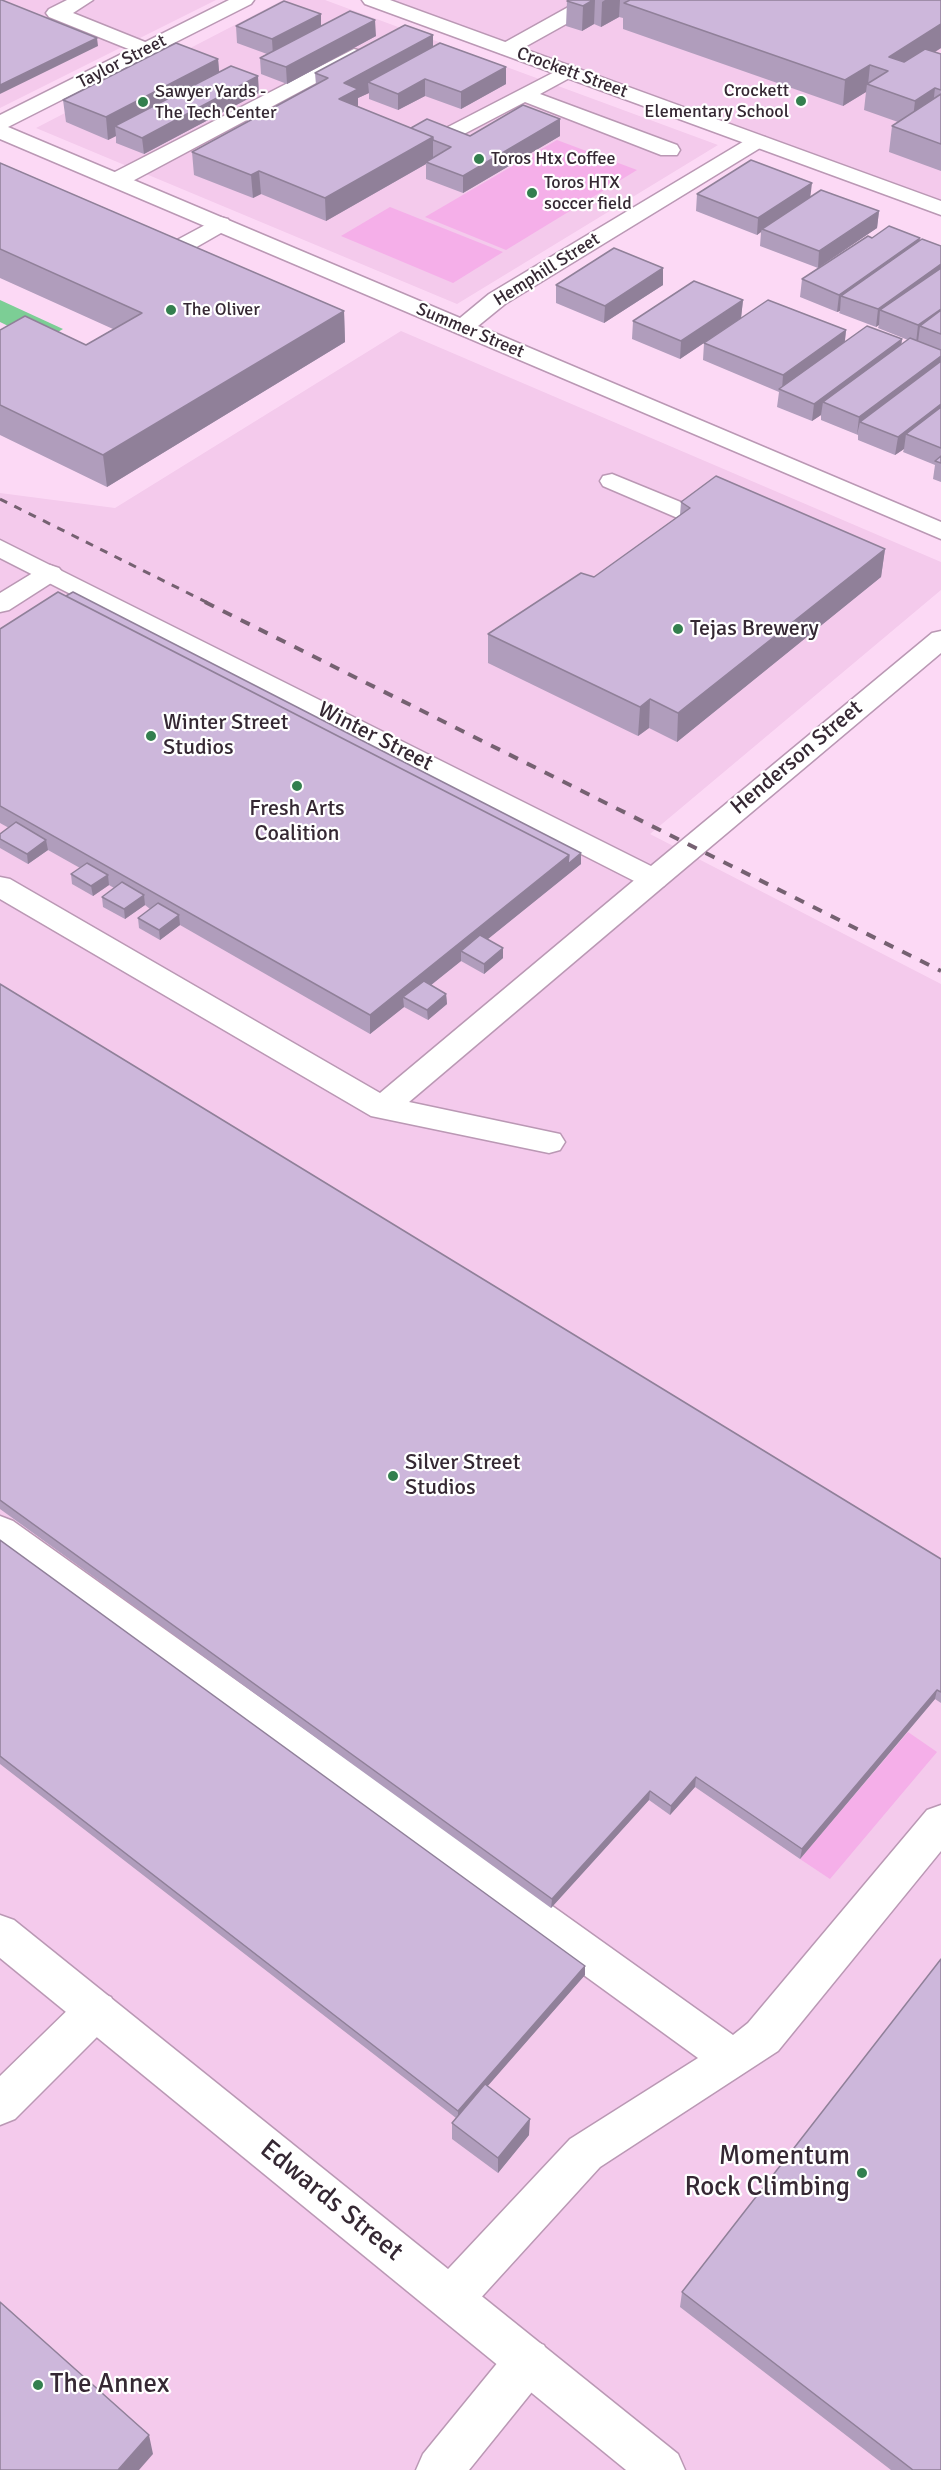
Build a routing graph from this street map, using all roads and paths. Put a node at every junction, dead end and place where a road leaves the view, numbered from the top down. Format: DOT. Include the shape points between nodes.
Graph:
graph roads {
  1 [pos="83,0"];
  2 [pos="244,0"];
  3 [pos="372,0"];
  4 [pos="595,0"];
  5 [pos="370,47"];
  6 [pos="152,48"];
  7 [pos="507,49"];
  8 [pos="183,56"];
  9 [pos="568,71"];
  10 [pos="258,86"];
  11 [pos="280,94"];
  12 [pos="524,95"];
  13 [pos="0,123"];
  14 [pos="0,131"];
  15 [pos="455,131"];
  16 [pos="758,141"];
  17 [pos="669,150"];
  18 [pos="117,180"];
  19 [pos="941,208"];
  20 [pos="220,224"];
  21 [pos="158,260"];
  22 [pos="463,327"];
  23 [pos="612,481"];
  24 [pos="696,517"];
  25 [pos="941,531"];
  26 [pos="0,548"];
  27 [pos="50,573"];
  28 [pos="0,604"];
  29 [pos="941,639"];
  30 [pos="654,879"];
  31 [pos="0,886"];
  32 [pos="382,1108"];
  33 [pos="549,1142"];
  34 [pos="0,1531"];
  35 [pos="941,1822"];
  36 [pos="0,1933"];
  37 [pos="96,2010"];
  38 [pos="733,2060"];
  39 [pos="0,2105"];
  40 [pos="451,2298"];
  41 [pos="528,2361"];
  42 [pos="439,2470"];
  43 [pos="662,2470"];
  1 -- 6 [label="street" via="56,13"];
  2 -- 6 [label="street, Taylor Street"];
  3 -- 7 [label="street, Crockett Street"];
  4 -- 7 [label="street"];
  5 -- 11 [label="street"];
  6 -- 8 [label="street"];
  6 -- 13 [label="street, Taylor Street"];
  7 -- 9 [label="street, Crockett Street"];
  9 -- 12 [label="street"];
  9 -- 16 [label="street, Crockett Street"];
  10 -- 11 [label="street"];
  11 -- 18 [label="street"];
  12 -- 15 [label="street"];
  12 -- 17 [label="street"];
  14 -- 18 [label="street, Summer Street"];
  16 -- 19 [label="street, Crockett Street"];
  16 -- 22 [label="street, Hemphill Street" via="498,299"];
  18 -- 20 [label="street, Summer Street"];
  20 -- 21 [label="street"];
  20 -- 22 [label="street, Summer Street"];
  22 -- 25 [label="street, Summer Street"];
  23 -- 24 [label="street"];
  26 -- 27 [label="street, Winter Street"];
  27 -- 28 [label="street"];
  27 -- 30 [label="street, Winter Street"];
  29 -- 30 [label="street, Henderson Street"];
  30 -- 32 [label="street, Henderson Street"];
  31 -- 32 [label="street"];
  32 -- 33 [label="street"];
  34 -- 38 [label="street"];
  35 -- 38 [label="street" via="763,2037"];
  36 -- 37 [label="street, Edwards Street"];
  37 -- 39 [label="street"];
  37 -- 40 [label="street, Edwards Street"];
  38 -- 40 [label="street" via="585,2153"];
  40 -- 41 [label="street, Edwards Street"];
  41 -- 42 [label="street"];
  41 -- 43 [label="street, Edwards Street"];
}
